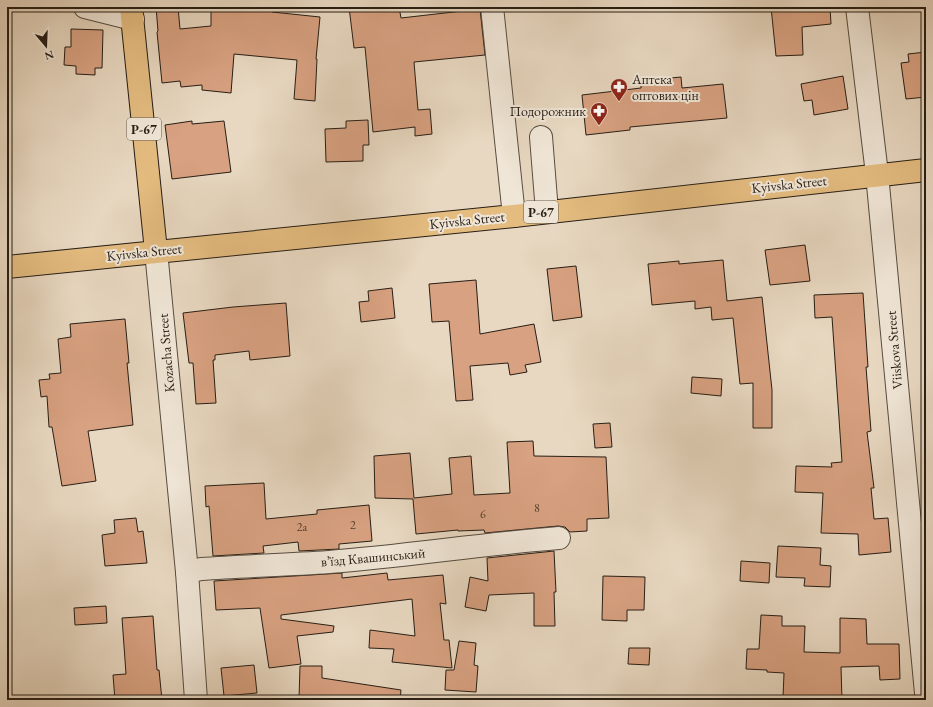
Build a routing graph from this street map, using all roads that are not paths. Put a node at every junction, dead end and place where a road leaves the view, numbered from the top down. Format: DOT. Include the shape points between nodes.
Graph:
graph roads {
  1 [pos="85,7"];
  2 [pos="492,7"];
  3 [pos="857,7"];
  4 [pos="132,13"];
  5 [pos="541,137"];
  6 [pos="926,170"];
  7 [pos="877,174"];
  8 [pos="546,212"];
  9 [pos="514,216"];
  10 [pos="156,251"];
  11 [pos="7,267"];
  12 [pos="559,538"];
  13 [pos="187,572"];
  14 [pos="926,693"];
  15 [pos="196,700"];
  1 -- 4 [label="street"];
  2 -- 9 [label="street"];
  3 -- 7 [label="street, Viiskova Street"];
  4 -- 10 [label="main road, Kozacha Street / Р-67"];
  5 -- 8 [label="street"];
  6 -- 7 [label="main road, Kyivska Street / Р-67"];
  7 -- 8 [label="main road, Kyivska Street / Р-67"];
  7 -- 14 [label="street, Viiskova Street"];
  8 -- 9 [label="main road, Kyivska Street / Р-67"];
  9 -- 10 [label="main road, Kyivska Street / Р-67"];
  10 -- 11 [label="main road, Kyivska Street"];
  10 -- 13 [label="street, Kozacha Street"];
  12 -- 13 [label="street, в’їзд Квашинський" via="329,562 201,569"];
  13 -- 15 [label="street, Kozacha Street"];
}
